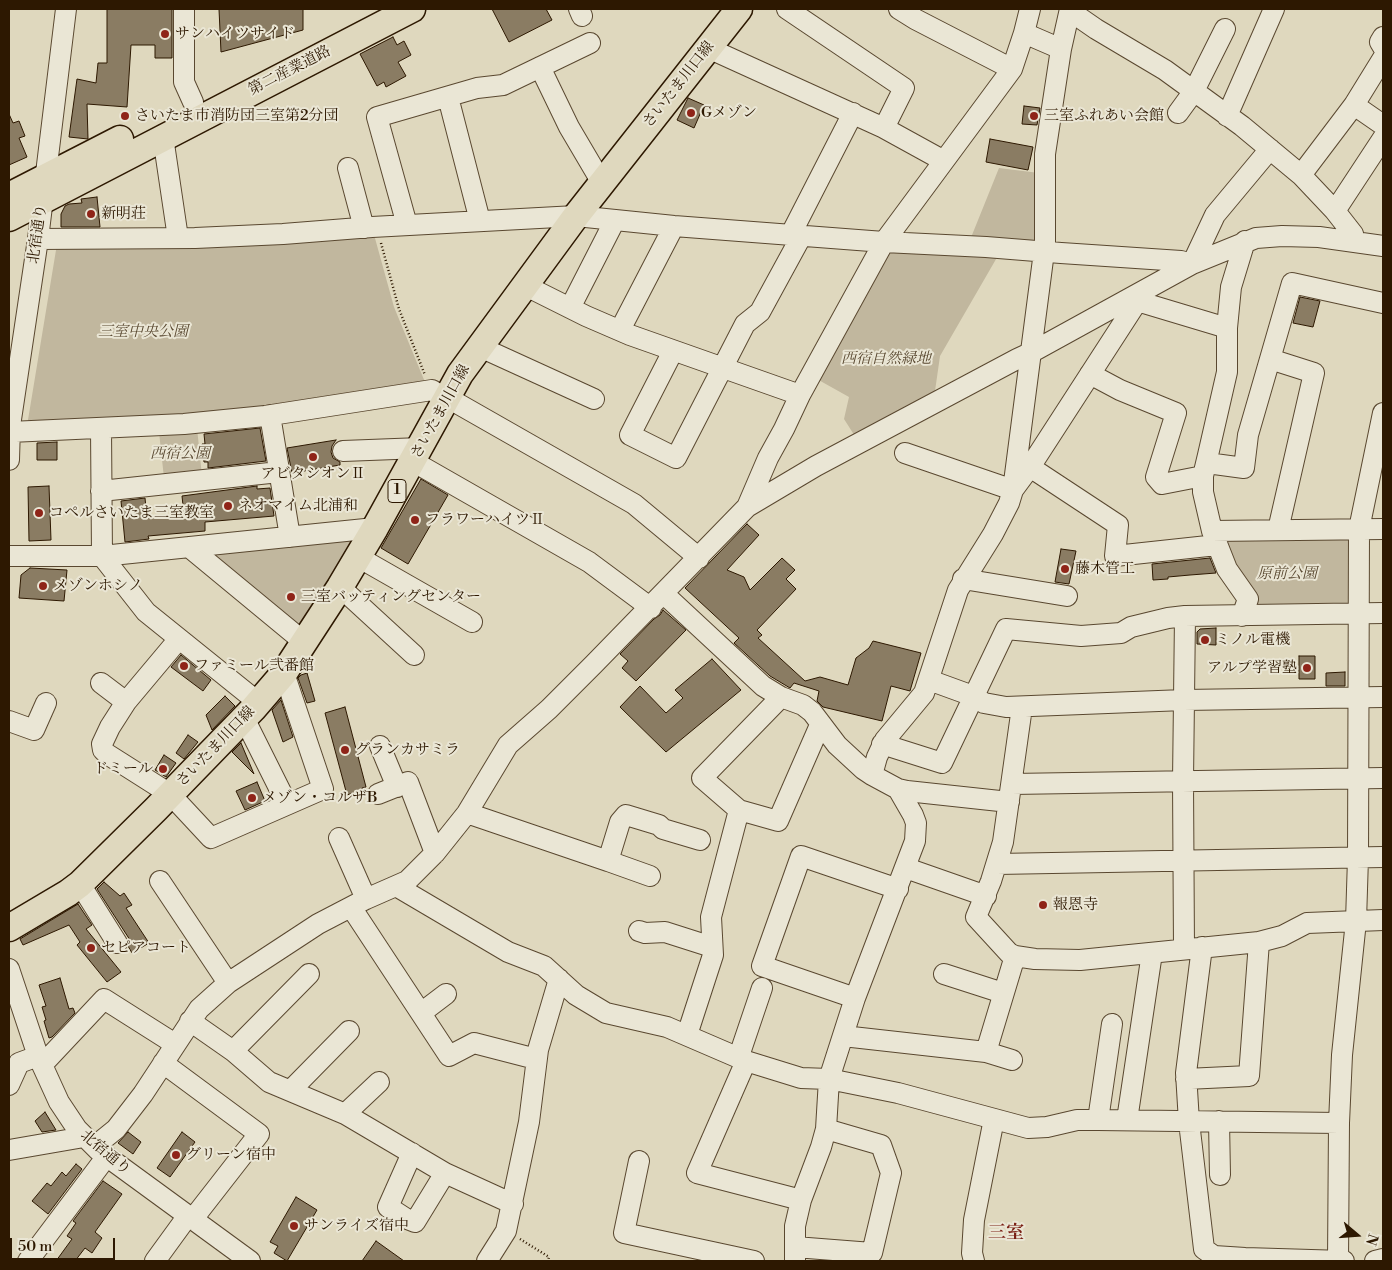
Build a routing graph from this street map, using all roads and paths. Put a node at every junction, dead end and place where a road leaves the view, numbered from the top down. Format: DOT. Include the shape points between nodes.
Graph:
graph roads {
  1 [pos="66,9"];
  2 [pos="184,9"];
  3 [pos="376,9"];
  4 [pos="412,9"];
  5 [pos="739,9"];
  6 [pos="787,9"];
  7 [pos="899,9"];
  8 [pos="1030,9"];
  9 [pos="1274,9"];
  10 [pos="1070,10"];
  11 [pos="1225,29"];
  12 [pos="1024,33"];
  13 [pos="1383,37"];
  14 [pos="590,43"];
  15 [pos="1383,47"];
  16 [pos="708,48"];
  17 [pos="1061,50"];
  18 [pos="1383,58"];
  19 [pos="540,68"];
  20 [pos="1012,69"];
  21 [pos="1194,91"];
  22 [pos="448,98"];
  23 [pos="193,102"];
  24 [pos="1354,105"];
  25 [pos="853,113"];
  26 [pos="1178,113"];
  27 [pos="1227,116"];
  28 [pos="1383,125"];
  29 [pos="884,128"];
  30 [pos="163,137"];
  31 [pos="1383,138"];
  32 [pos="1270,149"];
  33 [pos="944,161"];
  34 [pos="348,168"];
  35 [pos="1301,175"];
  36 [pos="602,183"];
  37 [pos="44,188"];
  38 [pos="9,196"];
  39 [pos="1335,211"];
  40 [pos="576,216"];
  41 [pos="9,218"];
  42 [pos="615,220"];
  43 [pos="480,221"];
  44 [pos="407,225"];
  45 [pos="674,226"];
  46 [pos="370,228"];
  47 [pos="796,235"];
  48 [pos="178,238"];
  49 [pos="38,239"];
  50 [pos="1245,241"];
  51 [pos="1355,241"];
  52 [pos="884,242"];
  53 [pos="1383,246"];
  54 [pos="1044,251"];
  55 [pos="1192,264"];
  56 [pos="526,286"];
  57 [pos="1140,297"];
  58 [pos="1383,303"];
  59 [pos="570,308"];
  60 [pos="1227,328"];
  61 [pos="620,330"];
  62 [pos="480,347"];
  63 [pos="673,350"];
  64 [pos="1032,352"];
  65 [pos="1270,359"];
  66 [pos="721,368"];
  67 [pos="1090,374"];
  68 [pos="800,395"];
  69 [pos="442,396"];
  70 [pos="594,399"];
  71 [pos="11,407"];
  72 [pos="1383,412"];
  73 [pos="270,415"];
  74 [pos="101,429"];
  75 [pos="10,432"];
  76 [pos="343,451"];
  77 [pos="9,453"];
  78 [pos="905,453"];
  79 [pos="417,455"];
  80 [pos="9,460"];
  81 [pos="1030,467"];
  82 [pos="1205,470"];
  83 [pos="279,472"];
  84 [pos="1014,490"];
  85 [pos="101,491"];
  86 [pos="746,507"];
  87 [pos="375,528"];
  88 [pos="1359,529"];
  89 [pos="1383,529"];
  90 [pos="1278,530"];
  91 [pos="290,537"];
  92 [pos="1215,538"];
  93 [pos="189,547"];
  94 [pos="9,556"];
  95 [pos="102,556"];
  96 [pos="358,556"];
  97 [pos="699,558"];
  98 [pos="963,580"];
  99 [pos="340,587"];
  100 [pos="1067,596"];
  101 [pos="657,601"];
  102 [pos="1359,613"];
  103 [pos="1383,613"];
  104 [pos="1186,616"];
  105 [pos="1242,616"];
  106 [pos="472,622"];
  107 [pos="178,640"];
  108 [pos="304,642"];
  109 [pos="414,655"];
  110 [pos="284,673"];
  111 [pos="929,680"];
  112 [pos="101,684"];
  113 [pos="973,696"];
  114 [pos="781,697"];
  115 [pos="1383,697"];
  116 [pos="1358,698"];
  117 [pos="1184,700"];
  118 [pos="46,702"];
  119 [pos="126,702"];
  120 [pos="1022,707"];
  121 [pos="251,710"];
  122 [pos="9,721"];
  123 [pos="820,724"];
  124 [pos="882,744"];
  125 [pos="380,746"];
  126 [pos="872,775"];
  127 [pos="1359,778"];
  128 [pos="1383,778"];
  129 [pos="1183,780"];
  130 [pos="397,787"];
  131 [pos="898,789"];
  132 [pos="1010,793"];
  133 [pos="170,794"];
  134 [pos="378,794"];
  135 [pos="287,804"];
  136 [pos="739,810"];
  137 [pos="467,813"];
  138 [pos="339,838"];
  139 [pos="700,840"];
  140 [pos="436,853"];
  141 [pos="1358,858"];
  142 [pos="1383,858"];
  143 [pos="1183,860"];
  144 [pos="608,861"];
  145 [pos="997,864"];
  146 [pos="906,868"];
  147 [pos="650,876"];
  148 [pos="160,882"];
  149 [pos="80,884"];
  150 [pos="396,886"];
  151 [pos="898,889"];
  152 [pos="986,896"];
  153 [pos="359,903"];
  154 [pos="1383,920"];
  155 [pos="1356,922"];
  156 [pos="9,928"];
  157 [pos="639,931"];
  158 [pos="1259,942"];
  159 [pos="117,943"];
  160 [pos="712,947"];
  161 [pos="1193,948"];
  162 [pos="1152,953"];
  163 [pos="1015,956"];
  164 [pos="9,969"];
  165 [pos="309,974"];
  166 [pos="944,974"];
  167 [pos="559,980"];
  168 [pos="228,983"];
  169 [pos="762,988"];
  170 [pos="1003,993"];
  171 [pos="446,994"];
  172 [pos="855,998"];
  173 [pos="421,1013"];
  174 [pos="190,1021"];
  175 [pos="1112,1024"];
  176 [pos="349,1031"];
  177 [pos="687,1035"];
  178 [pos="843,1036"];
  179 [pos="175,1044"];
  180 [pos="233,1051"];
  181 [pos="986,1052"];
  182 [pos="742,1058"];
  183 [pos="536,1059"];
  184 [pos="1012,1060"];
  185 [pos="40,1061"];
  186 [pos="14,1063"];
  187 [pos="163,1063"];
  188 [pos="829,1079"];
  189 [pos="1186,1079"];
  190 [pos="379,1082"];
  191 [pos="9,1085"];
  192 [pos="290,1090"];
  193 [pos="345,1114"];
  194 [pos="994,1119"];
  195 [pos="1098,1120"];
  196 [pos="1126,1120"];
  197 [pos="1218,1121"];
  198 [pos="1189,1122"];
  199 [pos="1339,1123"];
  200 [pos="826,1129"];
  201 [pos="95,1147"];
  202 [pos="9,1150"];
  203 [pos="412,1153"];
  204 [pos="639,1161"];
  205 [pos="446,1173"];
  206 [pos="1220,1174"];
  207 [pos="801,1200"];
  208 [pos="513,1204"];
  209 [pos="190,1218"];
  210 [pos="506,1231"];
  211 [pos="795,1254"];
  212 [pos="1214,1258"];
  213 [pos="1383,1259"];
  214 [pos="28,1261"];
  215 [pos="155,1261"];
  216 [pos="250,1261"];
  217 [pos="487,1261"];
  218 [pos="548,1261"];
  219 [pos="754,1261"];
  220 [pos="974,1261"];
  221 [pos="1338,1261"];
  222 [pos="1344,1261"];
  223 [pos="1375,1261"];
  1 -- 37 [label="street, 北宿通り"];
  2 -- 23 [label="street" via="184,82"];
  3 -- 23 [label="main road, 第二産業道路"];
  4 -- 30 [label="main road, 第二産業道路"];
  5 -- 16 [label="main road, さいたま川口線 / 1"];
  6 -- 29 [label="street" via="904,88"];
  7 -- 20 [label="street"];
  8 -- 12 [label="street"];
  9 -- 27 [label="street"];
  10 -- 17 [label="street"];
  10 -- 21 [label="street"];
  11 -- 21 [label="street"];
  12 -- 17 [label="street"];
  12 -- 20 [label="street"];
  13 -- 15 [label="street" via="1380,42"];
  14 -- 19 [label="street"];
  16 -- 25 [label="street"];
  16 -- 36 [label="main road, さいたま川口線 / 1"];
  17 -- 54 [label="street" via="1045,154"];
  18 -- 24 [label="street"];
  19 -- 22 [label="street" via="503,85 478,88"];
  19 -- 36 [label="street"];
  20 -- 33 [label="street"];
  21 -- 26 [label="street"];
  21 -- 27 [label="street"];
  22 -- 43 [label="street"];
  22 -- 44 [label="street" via="377,117"];
  23 -- 37 [label="main road, 第二産業道路"];
  24 -- 28 [label="street"];
  24 -- 35 [label="street"];
  25 -- 29 [label="street"];
  25 -- 47 [label="street"];
  27 -- 32 [label="street"];
  29 -- 33 [label="street"];
  30 -- 37 [label="main road, 第二産業道路"];
  30 -- 48 [label="street"];
  31 -- 39 [label="street"];
  32 -- 35 [label="street"];
  32 -- 55 [label="street" via="1215,215"];
  33 -- 52 [label="street"];
  34 -- 46 [label="street"];
  35 -- 39 [label="street"];
  36 -- 40 [label="main road, さいたま川口線 / 1"];
  37 -- 38 [label="main road, 第二産業道路"];
  37 -- 41 [label="main road, 第二産業道路"];
  37 -- 49 [label="street, 北宿通り"];
  39 -- 51 [label="street"];
  40 -- 42 [label="street"];
  40 -- 43 [label="street"];
  40 -- 56 [label="main road, さいたま川口線 / 1"];
  42 -- 45 [label="street"];
  42 -- 59 [label="street"];
  43 -- 44 [label="street"];
  44 -- 46 [label="street"];
  45 -- 47 [label="street"];
  45 -- 61 [label="street"];
  46 -- 48 [label="street"];
  46 -- 69 [label="path" via="399,309"];
  47 -- 52 [label="street"];
  47 -- 66 [label="street" via="760,312 745,324"];
  48 -- 49 [label="street"];
  49 -- 71 [label="street, 北宿通り"];
  50 -- 51 [label="street" via="1282,236"];
  50 -- 55 [label="street"];
  50 -- 60 [label="street" via="1232,287"];
  51 -- 53 [label="street"];
  52 -- 54 [label="street"];
  52 -- 68 [label="street"];
  54 -- 55 [label="street"];
  54 -- 64 [label="street"];
  55 -- 57 [label="street"];
  56 -- 59 [label="street"];
  56 -- 62 [label="main road, さいたま川口線 / 1"];
  57 -- 60 [label="street"];
  57 -- 64 [label="street"];
  57 -- 67 [label="street"];
  58 -- 65 [label="street" via="1292,283"];
  59 -- 61 [label="street"];
  60 -- 82 [label="street" via="1228,372"];
  61 -- 63 [label="street"];
  62 -- 69 [label="main road, さいたま川口線 / 1"];
  62 -- 70 [label="street"];
  63 -- 66 [label="street"];
  63 -- 66 [label="street" via="630,435 676,458"];
  64 -- 84 [label="street"];
  64 -- 86 [label="street" via="882,430"];
  65 -- 82 [label="street" via="1248,435 1244,468"];
  65 -- 90 [label="street" via="1314,373"];
  66 -- 68 [label="street"];
  67 -- 81 [label="street"];
  67 -- 82 [label="street" via="1176,413 1156,477 1162,484"];
  68 -- 86 [label="street"];
  69 -- 73 [label="street"];
  69 -- 79 [label="main road, さいたま川口線 / 1"];
  69 -- 97 [label="street" via="634,504"];
  71 -- 75 [label="street, 北宿通り"];
  72 -- 88 [label="street"];
  73 -- 74 [label="street"];
  73 -- 83 [label="street"];
  74 -- 75 [label="street"];
  74 -- 85 [label="street"];
  75 -- 77 [label="street, 北宿通り"];
  76 -- 79 [label="street"];
  77 -- 80 [label="street, 北宿通り"];
  78 -- 84 [label="street"];
  79 -- 87 [label="main road, さいたま川口線 / 1"];
  79 -- 101 [label="street"];
  81 -- 84 [label="street"];
  81 -- 92 [label="street" via="1118,525 1116,556"];
  82 -- 92 [label="street" via="1203,492"];
  83 -- 85 [label="street"];
  83 -- 91 [label="street"];
  84 -- 98 [label="street" via="992,534"];
  85 -- 95 [label="street"];
  86 -- 97 [label="street"];
  87 -- 91 [label="street"];
  87 -- 96 [label="main road, さいたま川口線 / 1"];
  88 -- 89 [label="street"];
  88 -- 90 [label="street"];
  88 -- 102 [label="street"];
  90 -- 92 [label="street"];
  91 -- 93 [label="street"];
  92 -- 105 [label="street" via="1227,569 1248,599"];
  93 -- 95 [label="street"];
  93 -- 108 [label="street"];
  94 -- 95 [label="street"];
  95 -- 107 [label="street" via="146,612"];
  96 -- 99 [label="main road, さいたま川口線 / 1"];
  96 -- 106 [label="street"];
  97 -- 101 [label="street"];
  98 -- 100 [label="street"];
  98 -- 111 [label="street"];
  99 -- 108 [label="main road, さいたま川口線 / 1"];
  99 -- 109 [label="street"];
  101 -- 114 [label="street"];
  101 -- 137 [label="street" via="549,709 508,745"];
  102 -- 103 [label="street"];
  102 -- 105 [label="street"];
  102 -- 116 [label="street"];
  104 -- 105 [label="street"];
  104 -- 113 [label="street" via="1131,627 1121,633 1081,636 1006,629"];
  104 -- 117 [label="street"];
  107 -- 119 [label="street"];
  107 -- 121 [label="street"];
  108 -- 110 [label="main road, さいたま川口線 / 1"];
  110 -- 121 [label="main road, さいたま川口線 / 1"];
  110 -- 135 [label="street" via="323,789"];
  111 -- 113 [label="street"];
  111 -- 124 [label="street" via="924,693"];
  112 -- 119 [label="street"];
  113 -- 120 [label="street" via="997,706"];
  113 -- 124 [label="street" via="942,764"];
  114 -- 123 [label="street" via="803,705"];
  114 -- 136 [label="street" via="702,778"];
  115 -- 116 [label="street"];
  116 -- 117 [label="street"];
  116 -- 127 [label="street"];
  117 -- 120 [label="street"];
  117 -- 129 [label="street"];
  118 -- 122 [label="street" via="34,730"];
  119 -- 133 [label="street" via="104,738 103,750"];
  120 -- 132 [label="street"];
  121 -- 133 [label="main road, さいたま川口線 / 1"];
  121 -- 135 [label="street"];
  123 -- 126 [label="street" via="837,745"];
  123 -- 136 [label="street" via="778,821"];
  124 -- 126 [label="street"];
  125 -- 130 [label="street"];
  126 -- 131 [label="street"];
  127 -- 128 [label="street"];
  127 -- 129 [label="street"];
  127 -- 141 [label="street"];
  129 -- 132 [label="street"];
  129 -- 143 [label="street"];
  130 -- 134 [label="street"];
  130 -- 140 [label="street" via="408,782"];
  131 -- 132 [label="street"];
  131 -- 146 [label="street" via="916,823 915,841"];
  132 -- 145 [label="street"];
  133 -- 135 [label="street" via="211,838"];
  133 -- 149 [label="main road, さいたま川口線 / 1"];
  136 -- 160 [label="street" via="711,917"];
  137 -- 140 [label="street"];
  137 -- 144 [label="street"];
  138 -- 153 [label="street"];
  139 -- 144 [label="street" via="626,815 620,822"];
  140 -- 150 [label="street" via="407,881"];
  141 -- 142 [label="street"];
  141 -- 143 [label="street"];
  141 -- 155 [label="street"];
  143 -- 145 [label="street"];
  143 -- 161 [label="street"];
  144 -- 147 [label="street"];
  145 -- 152 [label="street"];
  146 -- 151 [label="street"];
  146 -- 152 [label="street"];
  148 -- 168 [label="street"];
  149 -- 156 [label="main road, さいたま川口線 / 1"];
  149 -- 159 [label="street"];
  150 -- 153 [label="street"];
  150 -- 167 [label="street" via="508,952 544,966"];
  151 -- 172 [label="street"];
  151 -- 172 [label="street" via="801,856 762,966"];
  152 -- 163 [label="street" via="976,917"];
  153 -- 168 [label="street" via="318,924"];
  153 -- 173 [label="street"];
  154 -- 155 [label="street"];
  155 -- 158 [label="street" via="1307,923 1276,938"];
  155 -- 199 [label="street" via="1342,1055"];
  157 -- 160 [label="street" via="666,932"];
  158 -- 161 [label="street"];
  158 -- 189 [label="street" via="1249,1076"];
  160 -- 177 [label="street" via="713,955"];
  161 -- 162 [label="street"];
  161 -- 189 [label="street"];
  162 -- 163 [label="street" via="1080,960"];
  162 -- 196 [label="street"];
  163 -- 170 [label="street"];
  164 -- 185 [label="street, 北宿通り"];
  165 -- 180 [label="street"];
  166 -- 170 [label="street"];
  167 -- 177 [label="street" via="576,995 606,1013"];
  167 -- 183 [label="street"];
  168 -- 174 [label="street"];
  169 -- 182 [label="street"];
  170 -- 181 [label="street"];
  171 -- 173 [label="street"];
  172 -- 178 [label="street"];
  173 -- 183 [label="street" via="449,1056 474,1043"];
  174 -- 179 [label="street"];
  174 -- 180 [label="street"];
  175 -- 195 [label="street"];
  176 -- 192 [label="street"];
  177 -- 182 [label="street"];
  178 -- 181 [label="street"];
  178 -- 188 [label="street"];
  179 -- 185 [label="street" via="104,999"];
  179 -- 187 [label="street"];
  180 -- 192 [label="street" via="269,1082"];
  181 -- 184 [label="street"];
  182 -- 188 [label="street" via="801,1078"];
  182 -- 207 [label="street" via="697,1173"];
  183 -- 208 [label="street" via="529,1122"];
  185 -- 186 [label="street"];
  185 -- 201 [label="street, 北宿通り" via="71,1121"];
  186 -- 191 [label="street"];
  187 -- 201 [label="street" via="116,1129"];
  187 -- 209 [label="street" via="259,1134"];
  188 -- 194 [label="street" via="898,1093"];
  188 -- 200 [label="street"];
  189 -- 198 [label="street"];
  190 -- 193 [label="street"];
  192 -- 193 [label="street"];
  193 -- 203 [label="street"];
  194 -- 195 [label="street" via="1035,1128 1077,1120"];
  194 -- 220 [label="street" via="974,1220"];
  195 -- 196 [label="street"];
  196 -- 198 [label="street"];
  197 -- 198 [label="street"];
  197 -- 199 [label="street"];
  197 -- 206 [label="street"];
  198 -- 212 [label="street" via="1204,1248"];
  199 -- 221 [label="street"];
  200 -- 207 [label="street"];
  200 -- 211 [label="street" via="881,1145 891,1173 872,1253"];
  201 -- 202 [label="street"];
  201 -- 209 [label="street, 北宿通り"];
  201 -- 214 [label="street"];
  203 -- 205 [label="street"];
  203 -- 205 [label="street" via="388,1207 405,1218 415,1222"];
  204 -- 219 [label="street" via="624,1232"];
  205 -- 208 [label="street"];
  207 -- 211 [label="street"];
  208 -- 210 [label="street"];
  209 -- 215 [label="street"];
  209 -- 216 [label="street, 北宿通り"];
  210 -- 217 [label="street"];
  210 -- 218 [label="path" via="549,1257"];
  212 -- 221 [label="street"];
  213 -- 223 [label="street"];
  221 -- 222 [label="street"];
}
